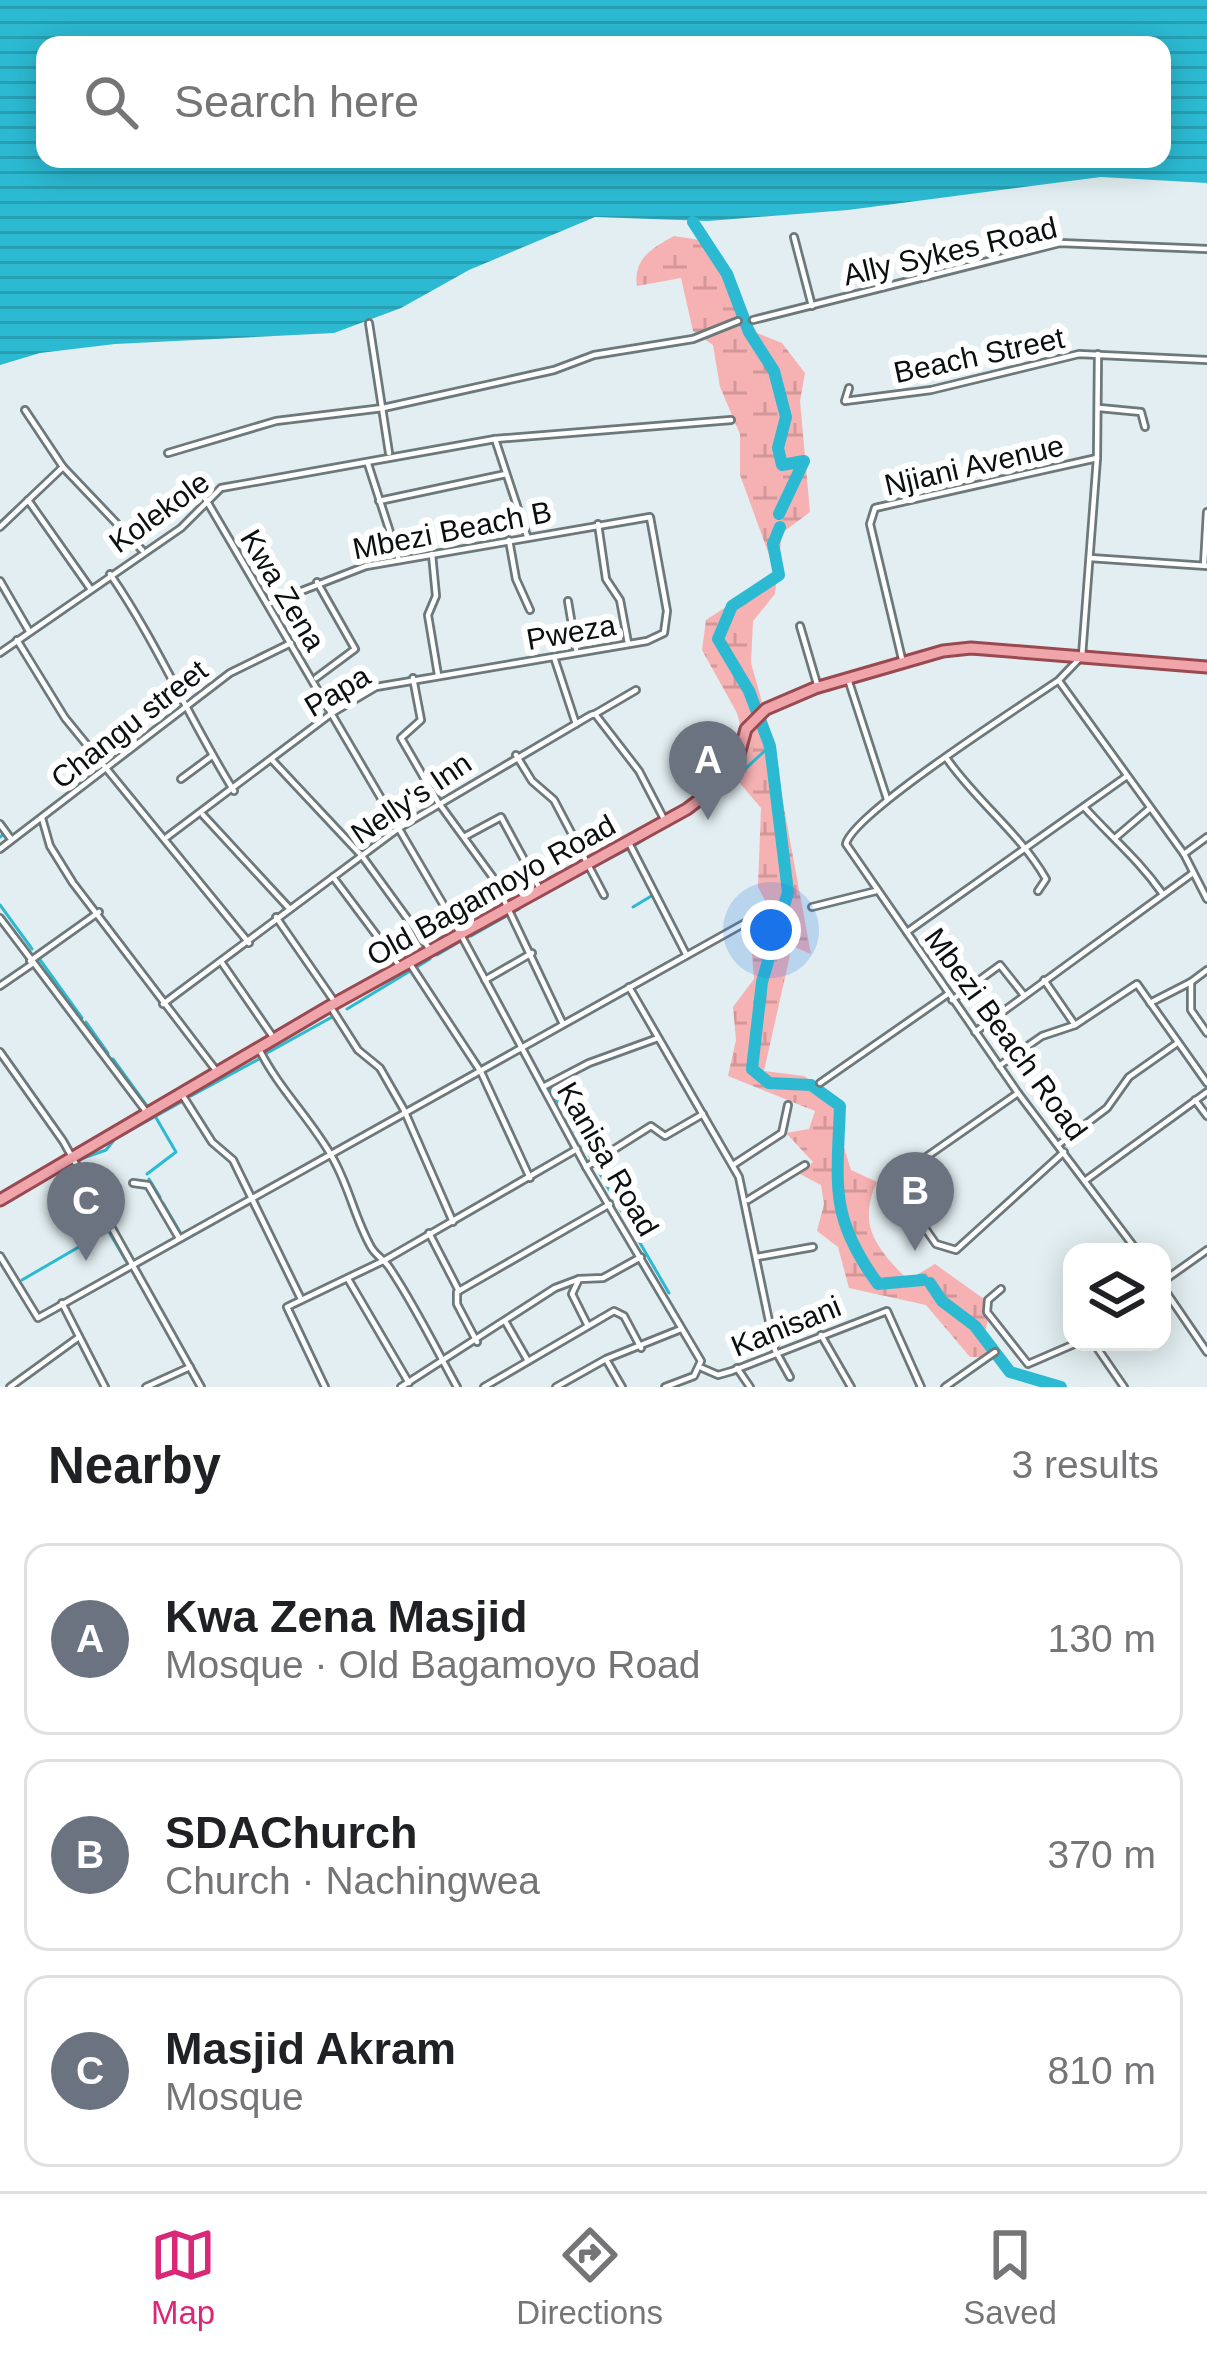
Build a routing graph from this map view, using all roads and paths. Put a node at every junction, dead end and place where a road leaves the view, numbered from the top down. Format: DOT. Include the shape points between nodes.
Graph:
graph roads {
  1 [pos="794,238"];
  2 [pos="1207,249"];
  3 [pos="812,306"];
  4 [pos="753,320"];
  5 [pos="738,322"];
  6 [pos="369,323"];
  7 [pos="1098,355"];
  8 [pos="1207,360"];
  9 [pos="850,388"];
  10 [pos="383,408"];
  11 [pos="1099,408"];
  12 [pos="25,410"];
  13 [pos="731,420"];
  14 [pos="1144,428"];
  15 [pos="495,439"];
  16 [pos="168,452"];
  17 [pos="389,455"];
  18 [pos="1097,458"];
  19 [pos="368,464"];
  20 [pos="63,467"];
  21 [pos="506,474"];
  22 [pos="205,498"];
  23 [pos="28,500"];
  24 [pos="379,501"];
  25 [pos="1207,512"];
  26 [pos="650,517"];
  27 [pos="598,524"];
  28 [pos="0,527"];
  29 [pos="527,537"];
  30 [pos="508,540"];
  31 [pos="142,550"];
  32 [pos="432,554"];
  33 [pos="1090,558"];
  34 [pos="398,560"];
  35 [pos="1206,566"];
  36 [pos="110,574"];
  37 [pos="0,580"];
  38 [pos="316,582"];
  39 [pos="90,588"];
  40 [pos="568,601"];
  41 [pos="268,604"];
  42 [pos="530,610"];
  43 [pos="800,626"];
  44 [pos="29,631"];
  45 [pos="17,640"];
  46 [pos="291,643"];
  47 [pos="628,643"];
  48 [pos="577,651"];
  49 [pos="0,652"];
  50 [pos="1082,656"];
  51 [pos="554,657"];
  52 [pos="903,664"];
  53 [pos="1207,667"];
  54 [pos="437,675"];
  55 [pos="413,679"];
  56 [pos="314,680"];
  57 [pos="848,680"];
  58 [pos="1059,680"];
  59 [pos="818,687"];
  60 [pos="636,690"];
  61 [pos="188,706"];
  62 [pos="332,713"];
  63 [pos="596,714"];
  64 [pos="576,724"];
  65 [pos="516,755"];
  66 [pos="212,756"];
  67 [pos="947,759"];
  68 [pos="272,760"];
  69 [pos="106,767"];
  70 [pos="1127,776"];
  71 [pos="182,779"];
  72 [pos="234,790"];
  73 [pos="887,800"];
  74 [pos="438,802"];
  75 [pos="1084,808"];
  76 [pos="1149,808"];
  77 [pos="203,815"];
  78 [pos="42,818"];
  79 [pos="665,820"];
  80 [pos="0,824"];
  81 [pos="399,827"];
  82 [pos="167,837"];
  83 [pos="1207,837"];
  84 [pos="464,838"];
  85 [pos="1115,838"];
  86 [pos="11,839"];
  87 [pos="628,841"];
  88 [pos="0,848"];
  89 [pos="1026,848"];
  90 [pos="1184,854"];
  91 [pos="362,856"];
  92 [pos="587,863"];
  93 [pos="1193,873"];
  94 [pos="333,877"];
  95 [pos="540,890"];
  96 [pos="877,891"];
  97 [pos="1038,891"];
  98 [pos="1162,893"];
  99 [pos="604,895"];
  100 [pos="1207,899"];
  101 [pos="289,907"];
  102 [pos="812,907"];
  103 [pos="508,909"];
  104 [pos="99,912"];
  105 [pos="761,914"];
  106 [pos="276,917"];
  107 [pos="0,918"];
  108 [pos="907,932"];
  109 [pos="460,933"];
  110 [pos="249,943"];
  111 [pos="430,951"];
  112 [pos="532,953"];
  113 [pos="686,954"];
  114 [pos="31,962"];
  115 [pos="222,962"];
  116 [pos="405,965"];
  117 [pos="1207,970"];
  118 [pos="1043,980"];
  119 [pos="483,981"];
  120 [pos="1191,982"];
  121 [pos="0,986"];
  122 [pos="628,987"];
  123 [pos="1024,996"];
  124 [pos="950,997"];
  125 [pos="1150,1003"];
  126 [pos="163,1004"];
  127 [pos="333,1005"];
  128 [pos="563,1024"];
  129 [pos="1075,1025"];
  130 [pos="975,1032"];
  131 [pos="1207,1033"];
  132 [pos="658,1038"];
  133 [pos="275,1040"];
  134 [pos="1177,1043"];
  135 [pos="520,1047"];
  136 [pos="260,1049"];
  137 [pos="0,1052"];
  138 [pos="999,1066"];
  139 [pos="481,1072"];
  140 [pos="219,1073"];
  141 [pos="820,1083"];
  142 [pos="1207,1083"];
  143 [pos="542,1087"];
  144 [pos="1207,1092"];
  145 [pos="1018,1093"];
  146 [pos="182,1094"];
  147 [pos="1195,1100"];
  148 [pos="788,1106"];
  149 [pos="404,1110"];
  150 [pos="704,1113"];
  151 [pos="148,1114"];
  152 [pos="1207,1116"];
  153 [pos="1058,1145"];
  154 [pos="577,1149"];
  155 [pos="1064,1152"];
  156 [pos="331,1154"];
  157 [pos="71,1159"];
  158 [pos="733,1165"];
  159 [pos="806,1165"];
  160 [pos="586,1167"];
  161 [pos="530,1178"];
  162 [pos="1086,1180"];
  163 [pos="133,1183"];
  164 [pos="2,1196"];
  165 [pos="254,1197"];
  166 [pos="748,1200"];
  167 [pos="610,1204"];
  168 [pos="453,1222"];
  169 [pos="429,1233"];
  170 [pos="179,1238"];
  171 [pos="1132,1243"];
  172 [pos="813,1247"];
  173 [pos="1207,1250"];
  174 [pos="0,1256"];
  175 [pos="757,1257"];
  176 [pos="641,1258"];
  177 [pos="385,1260"];
  178 [pos="134,1264"];
  179 [pos="1171,1277"];
  180 [pos="348,1279"];
  181 [pos="579,1280"];
  182 [pos="1001,1289"];
  183 [pos="459,1292"];
  184 [pos="1171,1298"];
  185 [pos="302,1299"];
  186 [pos="62,1303"];
  187 [pos="803,1318"];
  188 [pos="506,1321"];
  189 [pos="588,1326"];
  190 [pos="682,1329"];
  191 [pos="819,1333"];
  192 [pos="79,1337"];
  193 [pos="477,1342"];
  194 [pos="775,1347"];
  195 [pos="641,1348"];
  196 [pos="1063,1350"];
  197 [pos="1099,1351"];
  198 [pos="995,1352"];
  199 [pos="1207,1352"];
  200 [pos="606,1359"];
  201 [pos="528,1361"];
  202 [pos="443,1363"];
  203 [pos="190,1367"];
  204 [pos="702,1368"];
  205 [pos="736,1368"];
  206 [pos="790,1377"];
  207 [pos="405,1385"];
  208 [pos="10,1387"];
  209 [pos="105,1387"];
  210 [pos="146,1387"];
  211 [pos="201,1387"];
  212 [pos="325,1387"];
  213 [pos="457,1387"];
  214 [pos="484,1387"];
  215 [pos="556,1387"];
  216 [pos="622,1387"];
  217 [pos="665,1387"];
  218 [pos="750,1387"];
  219 [pos="851,1387"];
  220 [pos="921,1387"];
  221 [pos="945,1387"];
  222 [pos="1124,1387"];
  1 -- 3 [label="street"];
  2 -- 3 [label="street, Ally Sykes Road" via="1060,243"];
  3 -- 4 [label="street, Ally Sykes Road"];
  5 -- 10 [label="street"];
  6 -- 10 [label="street"];
  7 -- 8 [label="street, Beach Street"];
  7 -- 9 [label="street, Beach Street" via="845,401"];
  7 -- 11 [label="street"];
  10 -- 16 [label="street" via="276,421"];
  10 -- 17 [label="street"];
  11 -- 14 [label="street" via="1141,412"];
  11 -- 18 [label="street"];
  12 -- 20 [label="street"];
  13 -- 15 [label="street, Kolekole"];
  15 -- 17 [label="street, Kolekole"];
  15 -- 21 [label="street"];
  17 -- 19 [label="street, Kolekole"];
  18 -- 33 [label="street"];
  18 -- 52 [label="street, Njiani Avenue" via="875,508 870,524"];
  19 -- 22 [label="street, Kolekole" via="220,488"];
  19 -- 24 [label="street"];
  20 -- 23 [label="street"];
  20 -- 31 [label="street"];
  21 -- 24 [label="street"];
  21 -- 29 [label="street"];
  22 -- 31 [label="street, Kolekole" via="181,529"];
  22 -- 41 [label="street, Kwa Zena"];
  23 -- 28 [label="street"];
  23 -- 39 [label="street"];
  24 -- 34 [label="street"];
  25 -- 35 [label="street"];
  26 -- 27 [label="street, Mbezi Beach B"];
  26 -- 47 [label="street, Pweza" via="666,626 657,638"];
  27 -- 29 [label="street, Mbezi Beach B"];
  27 -- 47 [label="street"];
  29 -- 30 [label="street, Mbezi Beach B"];
  30 -- 32 [label="street, Mbezi Beach B"];
  30 -- 42 [label="street"];
  31 -- 36 [label="street, Kolekole"];
  32 -- 34 [label="street, Mbezi Beach B"];
  32 -- 54 [label="street" via="436,596 428,615"];
  33 -- 35 [label="street"];
  33 -- 50 [label="street"];
  34 -- 38 [label="street, Mbezi Beach B"];
  36 -- 39 [label="street, Kolekole"];
  36 -- 61 [label="street"];
  37 -- 44 [label="street"];
  38 -- 41 [label="street, Mbezi Beach B"];
  38 -- 56 [label="street" via="355,649"];
  39 -- 44 [label="street, Kolekole"];
  40 -- 48 [label="street"];
  41 -- 46 [label="street, Kwa Zena"];
  43 -- 59 [label="street"];
  44 -- 45 [label="street, Kolekole"];
  45 -- 49 [label="street, Kolekole"];
  45 -- 69 [label="street"];
  46 -- 56 [label="street, Kwa Zena"];
  46 -- 61 [label="street, Changu street" via="254,657"];
  47 -- 48 [label="street, Pweza"];
  48 -- 51 [label="street, Pweza"];
  50 -- 52 [label="main road, Old Bagamoyo Road" via="970,648"];
  50 -- 53 [label="main road, Old Bagamoyo Road"];
  50 -- 58 [label="street"];
  51 -- 54 [label="street, Pweza"];
  51 -- 64 [label="street"];
  52 -- 57 [label="main road, Old Bagamoyo Road"];
  54 -- 55 [label="street, Papa"];
  55 -- 62 [label="street, Papa" via="376,687"];
  55 -- 74 [label="street" via="421,720 401,739"];
  56 -- 62 [label="street, Kwa Zena"];
  57 -- 59 [label="main road, Old Bagamoyo Road"];
  57 -- 73 [label="street"];
  58 -- 67 [label="street"];
  58 -- 70 [label="street"];
  59 -- 79 [label="main road, Old Bagamoyo Road" via="750,722 734,773"];
  60 -- 63 [label="street, Nelly's Inn"];
  61 -- 66 [label="street"];
  61 -- 69 [label="street, Changu street"];
  62 -- 68 [label="street, Papa"];
  62 -- 81 [label="street, Kwa Zena"];
  63 -- 64 [label="street, Nelly's Inn"];
  63 -- 79 [label="street"];
  64 -- 65 [label="street, Nelly's Inn"];
  65 -- 74 [label="street, Nelly's Inn"];
  65 -- 92 [label="street" via="554,800"];
  66 -- 71 [label="street"];
  66 -- 72 [label="street"];
  67 -- 73 [label="street"];
  67 -- 89 [label="street"];
  68 -- 72 [label="street, Papa"];
  68 -- 91 [label="street"];
  69 -- 78 [label="street, Changu street"];
  69 -- 82 [label="street"];
  70 -- 75 [label="street"];
  70 -- 76 [label="street"];
  72 -- 77 [label="street, Papa"];
  73 -- 96 [label="street, Mbezi Beach Road" via="846,838"];
  74 -- 81 [label="street, Nelly's Inn"];
  74 -- 84 [label="street"];
  75 -- 85 [label="street"];
  75 -- 89 [label="street"];
  76 -- 85 [label="street"];
  76 -- 90 [label="street"];
  77 -- 82 [label="street, Papa"];
  77 -- 101 [label="street"];
  78 -- 86 [label="street, Changu street"];
  78 -- 104 [label="street" via="50,846"];
  79 -- 87 [label="main road, Old Bagamoyo Road"];
  80 -- 86 [label="street"];
  81 -- 91 [label="street, Nelly's Inn"];
  81 -- 109 [label="street"];
  82 -- 110 [label="street"];
  83 -- 90 [label="street"];
  84 -- 95 [label="street" via="501,817"];
  84 -- 103 [label="street"];
  85 -- 98 [label="street"];
  86 -- 88 [label="street, Changu street"];
  87 -- 92 [label="main road, Old Bagamoyo Road"];
  87 -- 113 [label="street"];
  89 -- 97 [label="street" via="1046,879"];
  89 -- 108 [label="street"];
  90 -- 93 [label="street"];
  91 -- 94 [label="street, Nelly's Inn"];
  91 -- 111 [label="street"];
  92 -- 95 [label="main road, Old Bagamoyo Road"];
  92 -- 99 [label="street"];
  93 -- 98 [label="street"];
  93 -- 100 [label="street"];
  94 -- 101 [label="street, Nelly's Inn"];
  94 -- 116 [label="street"];
  95 -- 103 [label="main road, Old Bagamoyo Road"];
  96 -- 102 [label="street"];
  96 -- 108 [label="street, Mbezi Beach Road"];
  98 -- 118 [label="street"];
  101 -- 106 [label="street, Nelly's Inn"];
  103 -- 109 [label="main road, Old Bagamoyo Road"];
  103 -- 112 [label="street"];
  104 -- 114 [label="street"];
  104 -- 126 [label="street"];
  105 -- 113 [label="street"];
  106 -- 110 [label="street, Nelly's Inn"];
  106 -- 127 [label="street"];
  107 -- 114 [label="street"];
  108 -- 124 [label="street, Mbezi Beach Road"];
  109 -- 111 [label="main road, Old Bagamoyo Road"];
  109 -- 119 [label="street, Kanisa Road"];
  110 -- 115 [label="street, Nelly's Inn"];
  111 -- 116 [label="main road, Old Bagamoyo Road"];
  112 -- 119 [label="street"];
  112 -- 128 [label="street"];
  113 -- 122 [label="street"];
  114 -- 121 [label="street"];
  114 -- 151 [label="street"];
  115 -- 126 [label="street, Nelly's Inn"];
  115 -- 133 [label="street"];
  116 -- 127 [label="main road, Old Bagamoyo Road"];
  116 -- 139 [label="street"];
  117 -- 120 [label="street"];
  118 -- 123 [label="street"];
  118 -- 129 [label="street"];
  119 -- 135 [label="street, Kanisa Road"];
  120 -- 125 [label="street"];
  120 -- 131 [label="street" via="1191,1010"];
  122 -- 128 [label="street"];
  122 -- 132 [label="street"];
  123 -- 124 [label="street" via="1000,965"];
  123 -- 130 [label="street"];
  124 -- 130 [label="street, Mbezi Beach Road"];
  124 -- 141 [label="street"];
  125 -- 129 [label="street" via="1135,985"];
  125 -- 134 [label="street"];
  126 -- 140 [label="street"];
  127 -- 133 [label="main road, Old Bagamoyo Road"];
  127 -- 149 [label="street"];
  128 -- 135 [label="street"];
  129 -- 138 [label="street"];
  130 -- 138 [label="street, Mbezi Beach Road"];
  132 -- 143 [label="street"];
  132 -- 150 [label="street"];
  133 -- 136 [label="main road, Old Bagamoyo Road"];
  134 -- 142 [label="street"];
  134 -- 153 [label="street"];
  135 -- 139 [label="street"];
  135 -- 143 [label="street, Kanisa Road"];
  136 -- 140 [label="main road, Old Bagamoyo Road"];
  136 -- 156 [label="street"];
  137 -- 157 [label="street"];
  138 -- 145 [label="street, Mbezi Beach Road"];
  139 -- 149 [label="street"];
  139 -- 161 [label="street"];
  140 -- 146 [label="main road, Old Bagamoyo Road"];
  143 -- 154 [label="street, Kanisa Road"];
  144 -- 147 [label="street"];
  145 -- 153 [label="street, Mbezi Beach Road"];
  145 -- 155 [label="street" via="895,1180 936,1244 956,1250"];
  146 -- 151 [label="main road, Old Bagamoyo Road"];
  146 -- 165 [label="street"];
  147 -- 152 [label="street"];
  147 -- 162 [label="street"];
  148 -- 158 [label="street" via="782,1133"];
  149 -- 156 [label="street"];
  149 -- 168 [label="street"];
  150 -- 158 [label="street"];
  150 -- 160 [label="street" via="668,1136 648,1127"];
  151 -- 157 [label="main road, Old Bagamoyo Road"];
  153 -- 155 [label="street, Mbezi Beach Road"];
  154 -- 160 [label="street, Kanisa Road"];
  154 -- 161 [label="street"];
  155 -- 162 [label="street, Mbezi Beach Road"];
  156 -- 165 [label="street"];
  156 -- 177 [label="street" via="374,1254"];
  157 -- 164 [label="main road, Old Bagamoyo Road"];
  157 -- 178 [label="street"];
  158 -- 166 [label="street"];
  159 -- 166 [label="street"];
  160 -- 167 [label="street, Kanisa Road"];
  161 -- 168 [label="street"];
  162 -- 171 [label="street, Mbezi Beach Road"];
  163 -- 170 [label="street" via="148,1185"];
  165 -- 170 [label="street"];
  165 -- 185 [label="street"];
  166 -- 175 [label="street"];
  167 -- 176 [label="street, Kanisa Road"];
  167 -- 183 [label="street"];
  168 -- 169 [label="street"];
  169 -- 177 [label="street"];
  169 -- 183 [label="street"];
  170 -- 178 [label="street"];
  172 -- 175 [label="street"];
  173 -- 179 [label="street"];
  174 -- 186 [label="street" via="38,1318"];
  175 -- 194 [label="street"];
  176 -- 181 [label="street"];
  176 -- 190 [label="street, Kanisa Road"];
  177 -- 180 [label="street"];
  177 -- 202 [label="street"];
  178 -- 186 [label="street"];
  178 -- 203 [label="street"];
  180 -- 185 [label="street"];
  180 -- 207 [label="street"];
  181 -- 188 [label="street"];
  181 -- 189 [label="street" via="572,1294"];
  182 -- 196 [label="street" via="987,1312 1024,1362"];
  183 -- 193 [label="street"];
  184 -- 199 [label="street"];
  185 -- 212 [label="street" via="285,1311"];
  186 -- 192 [label="street"];
  187 -- 194 [label="street"];
  188 -- 193 [label="street"];
  188 -- 201 [label="street"];
  189 -- 195 [label="street" via="619,1311"];
  189 -- 201 [label="street"];
  190 -- 195 [label="street"];
  190 -- 204 [label="street, Kanisa Road"];
  191 -- 194 [label="street, Kanisani"];
  191 -- 219 [label="street"];
  191 -- 220 [label="street, Kanisani" via="886,1311"];
  192 -- 208 [label="street"];
  192 -- 209 [label="street"];
  193 -- 202 [label="street"];
  194 -- 205 [label="street, Kanisani"];
  194 -- 206 [label="street"];
  195 -- 200 [label="street"];
  197 -- 222 [label="street"];
  198 -- 221 [label="street"];
  200 -- 215 [label="street"];
  200 -- 216 [label="street"];
  201 -- 214 [label="street"];
  202 -- 207 [label="street"];
  202 -- 213 [label="street"];
  203 -- 210 [label="street"];
  203 -- 211 [label="street"];
  204 -- 205 [label="street, Kanisani" via="718,1375"];
  204 -- 217 [label="street"];
  205 -- 218 [label="street"];
}
